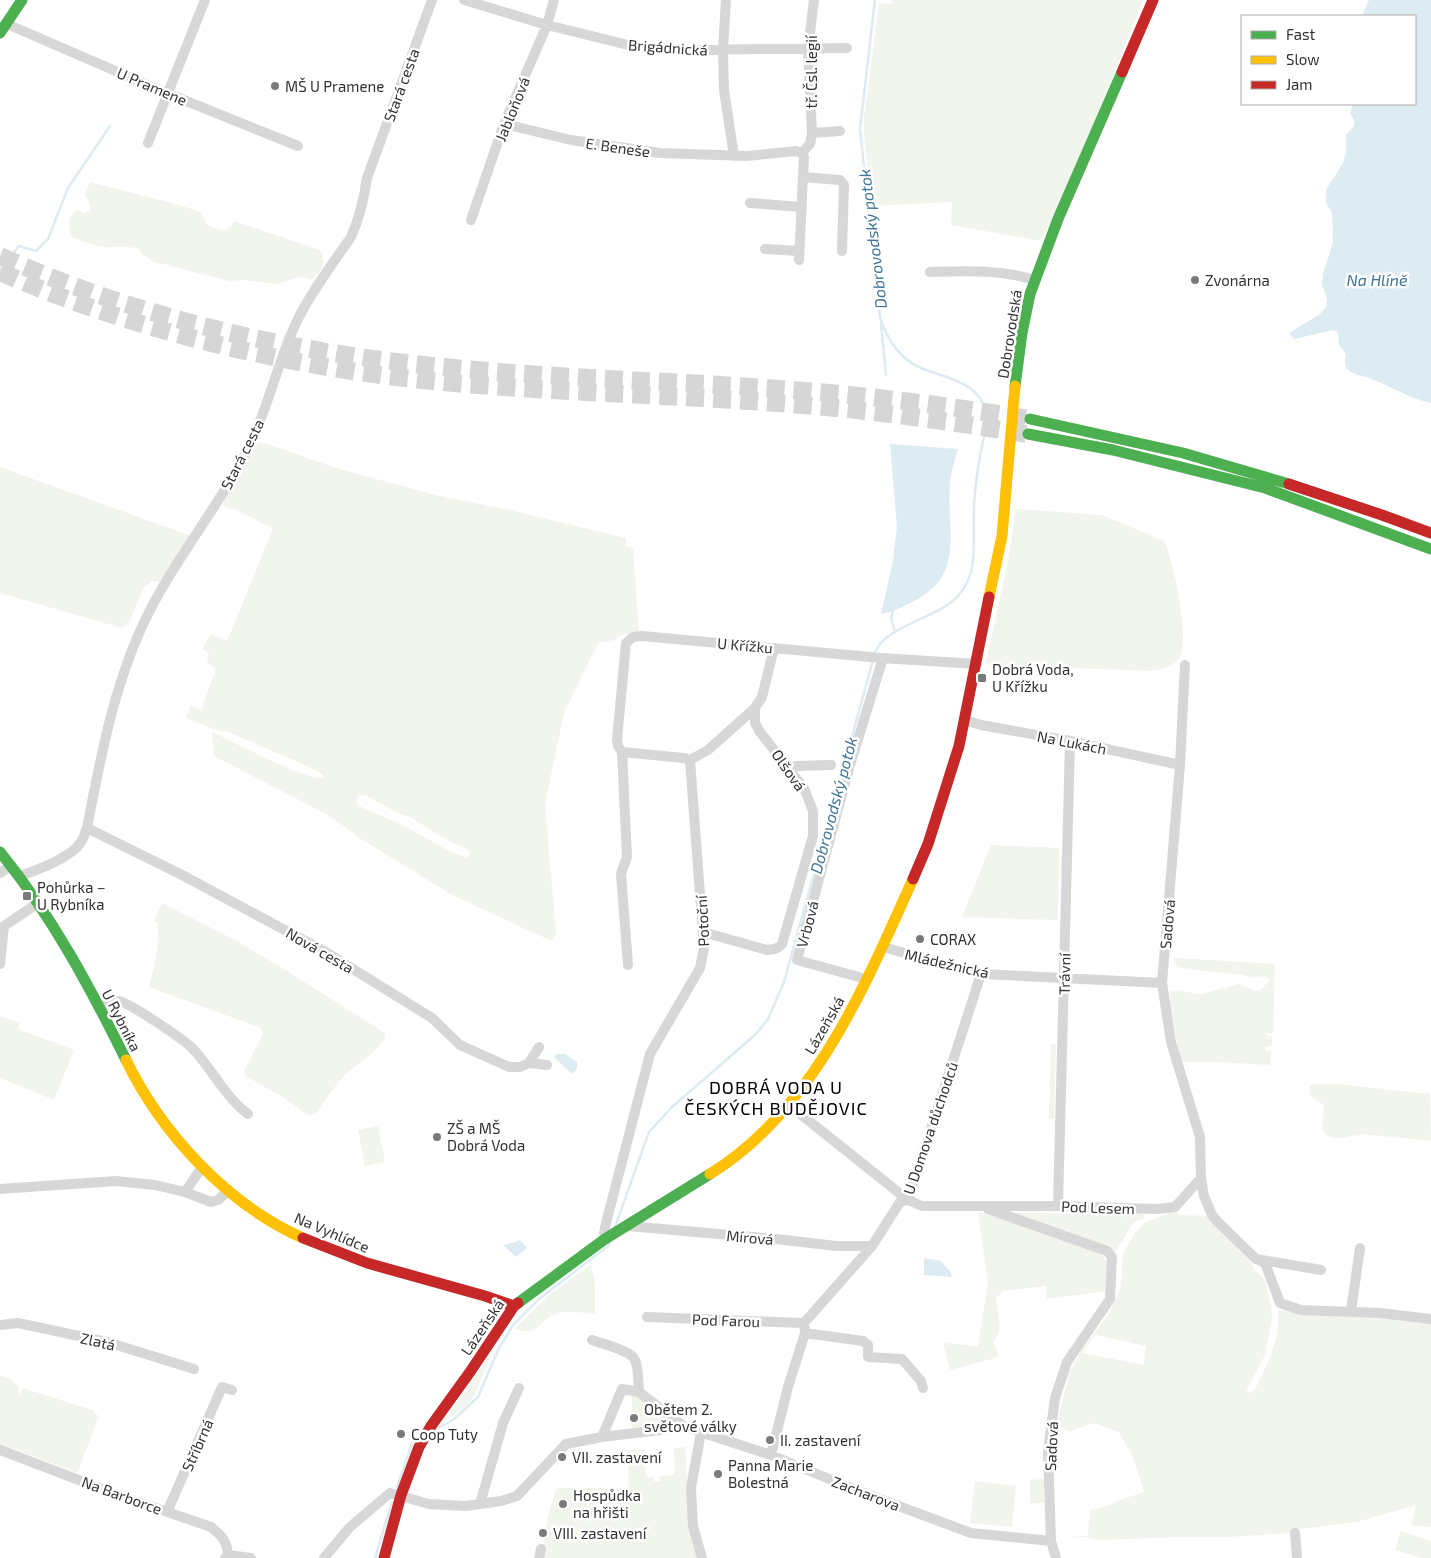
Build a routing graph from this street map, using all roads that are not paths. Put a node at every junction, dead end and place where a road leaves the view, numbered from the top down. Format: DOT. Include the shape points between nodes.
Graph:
graph roads {
  1 [pos="22,0"];
  2 [pos="205,0"];
  3 [pos="432,0"];
  4 [pos="464,0"];
  5 [pos="554,0"];
  6 [pos="726,0"];
  7 [pos="814,0"];
  8 [pos="1152,0"];
  9 [pos="547,25"];
  10 [pos="3,29"];
  11 [pos="847,48"];
  12 [pos="808,49"];
  13 [pos="723,50"];
  14 [pos="169,93"];
  15 [pos="504,124"];
  16 [pos="840,131"];
  17 [pos="812,132"];
  18 [pos="148,143"];
  19 [pos="298,146"];
  20 [pos="802,152"];
  21 [pos="734,156"];
  22 [pos="803,176"];
  23 [pos="750,204"];
  24 [pos="802,206"];
  25 [pos="472,220"];
  26 [pos="764,249"];
  27 [pos="842,251"];
  28 [pos="930,272"];
  29 [pos="1031,279"];
  30 [pos="1030,419"];
  31 [pos="1028,434"];
  32 [pos="1431,533"];
  33 [pos="1431,549"];
  34 [pos="774,648"];
  35 [pos="882,658"];
  36 [pos="977,664"];
  37 [pos="1185,665"];
  38 [pos="755,708"];
  39 [pos="964,720"];
  40 [pos="1070,741"];
  41 [pos="622,752"];
  42 [pos="690,760"];
  43 [pos="831,765"];
  44 [pos="1180,765"];
  45 [pos="789,768"];
  46 [pos="87,828"];
  47 [pos="0,852"];
  48 [pos="11,866"];
  49 [pos="0,873"];
  50 [pos="20,876"];
  51 [pos="38,903"];
  52 [pos="2,923"];
  53 [pos="703,932"];
  54 [pos="883,947"];
  55 [pos="0,964"];
  56 [pos="628,965"];
  57 [pos="981,974"];
  58 [pos="1063,977"];
  59 [pos="866,979"];
  60 [pos="1162,983"];
  61 [pos="100,1008"];
  62 [pos="539,1047"];
  63 [pos="529,1063"];
  64 [pos="547,1066"];
  65 [pos="789,1105"];
  66 [pos="248,1114"];
  67 [pos="202,1167"];
  68 [pos="1200,1178"];
  69 [pos="0,1189"];
  70 [pos="229,1190"];
  71 [pos="185,1192"];
  72 [pos="908,1200"];
  73 [pos="1058,1206"];
  74 [pos="981,1207"];
  75 [pos="628,1226"];
  76 [pos="606,1239"];
  77 [pos="872,1246"];
  78 [pos="1095,1246"];
  79 [pos="1360,1248"];
  80 [pos="1256,1259"];
  81 [pos="1321,1270"];
  82 [pos="514,1306"];
  83 [pos="1351,1311"];
  84 [pos="647,1317"];
  85 [pos="1431,1319"];
  86 [pos="0,1324"];
  87 [pos="804,1328"];
  88 [pos="592,1340"];
  89 [pos="194,1369"];
  90 [pos="519,1388"];
  91 [pos="923,1388"];
  92 [pos="232,1390"];
  93 [pos="639,1392"];
  94 [pos="685,1427"];
  95 [pos="701,1432"];
  96 [pos="602,1437"];
  97 [pos="0,1450"];
  98 [pos="771,1455"];
  99 [pos="396,1494"];
  100 [pos="480,1504"];
  101 [pos="167,1512"];
  102 [pos="1295,1533"];
  103 [pos="1051,1542"];
  104 [pos="226,1557"];
  105 [pos="251,1558"];
  106 [pos="324,1558"];
  107 [pos="384,1558"];
  108 [pos="702,1558"];
  109 [pos="1056,1558"];
  110 [pos="1297,1558"];
  1 -- 10 [label="main road"];
  2 -- 14 [label="street"];
  3 -- 46 [label="street, Stará cesta" via="367,178 363,207 351,237 297,320 244,457 139,632 108,724"];
  4 -- 9 [label="street, Brigádnická"];
  5 -- 9 [label="street, Jabloňová"];
  6 -- 13 [label="street"];
  7 -- 12 [label="street, tř. Čsl. legií"];
  8 -- 29 [label="main road, Dobrovodská"];
  9 -- 13 [label="street, Brigádnická" via="632,46"];
  9 -- 15 [label="street, Jabloňová"];
  10 -- 14 [label="street, U Pramene"];
  11 -- 12 [label="street, Brigádnická"];
  12 -- 13 [label="street, Brigádnická"];
  12 -- 17 [label="street, tř. Čsl. legií"];
  13 -- 21 [label="street" via="724,90"];
  14 -- 18 [label="street"];
  14 -- 19 [label="street, U Pramene"];
  15 -- 21 [label="street, E. Beneše" via="571,140 634,150"];
  15 -- 25 [label="street, Jabloňová"];
  16 -- 17 [label="street"];
  17 -- 20 [label="street, tř. Čsl. legií" via="810,144"];
  20 -- 21 [label="street, E. Beneše"];
  20 -- 22 [label="street"];
  22 -- 24 [label="street"];
  22 -- 27 [label="street" via="840,180 844,185"];
  23 -- 24 [label="street"];
  24 -- 26 [label="street" via="799,255"];
  28 -- 29 [label="street" via="979,272"];
  29 -- 36 [label="main road, Dobrovodská" via="1018,355 1002,536"];
  30 -- 32 [label="main road" via="1176,450 1265,475"];
  31 -- 33 [label="main road" via="1113,450 1265,488"];
  34 -- 35 [label="street, U Křížku"];
  34 -- 38 [label="street" via="762,697"];
  34 -- 41 [label="street, U Křížku" via="642,636 633,638 626,643 624,662 617,740"];
  35 -- 36 [label="street, U Křížku"];
  35 -- 59 [label="street, Vrbová" via="797,960"];
  36 -- 39 [label="main road, Lázeňská"];
  37 -- 44 [label="street, Sadová"];
  38 -- 42 [label="street" via="708,750"];
  38 -- 45 [label="street, Olšová" via="755,722 760,732"];
  39 -- 40 [label="street, Na Lukách"];
  39 -- 54 [label="main road, Lázeňská" via="928,844"];
  40 -- 44 [label="street, Na Lukách"];
  40 -- 58 [label="street, Trávní"];
  41 -- 42 [label="street"];
  41 -- 56 [label="street, U Křížku" via="627,857 621,874"];
  42 -- 53 [label="street, Potoční"];
  43 -- 45 [label="street"];
  44 -- 60 [label="street, Sadová"];
  45 -- 53 [label="street, Olšová" via="804,788 813,812 813,836 782,944 768,950"];
  46 -- 50 [label="street, Stará cesta" via="81,842 72,851"];
  46 -- 63 [label="street, Nová cesta" via="324,951 432,1018 460,1045 509,1067"];
  47 -- 48 [label="main road, U Rybníka"];
  48 -- 49 [label="street"];
  48 -- 50 [label="main road, U Rybníka"];
  50 -- 51 [label="main road, U Rybníka"];
  51 -- 52 [label="street"];
  51 -- 61 [label="main road, U Rybníka"];
  52 -- 55 [label="street"];
  53 -- 76 [label="street, Potoční" via="700,968 650,1054 644,1071 606,1223"];
  54 -- 57 [label="street, Mládežnická"];
  54 -- 59 [label="main road, Lázeňská"];
  57 -- 58 [label="street, Mládežnická"];
  57 -- 72 [label="street, U Domova důchodců"];
  58 -- 60 [label="street, Mládežnická"];
  58 -- 73 [label="street, Trávní"];
  59 -- 65 [label="main road, Lázeňská" via="835,1038"];
  60 -- 68 [label="street, Sadová" via="1171,1042 1200,1137"];
  61 -- 66 [label="street" via="122,1001 192,1047"];
  61 -- 67 [label="main road, U Rybníka" via="136,1082 163,1123"];
  62 -- 63 [label="street"];
  63 -- 64 [label="street, Nová cesta"];
  65 -- 72 [label="street, Pod Lesem"];
  65 -- 75 [label="main road, Lázeňská" via="768,1128 723,1166"];
  67 -- 70 [label="main road, U Rybníka"];
  67 -- 71 [label="street"];
  68 -- 73 [label="street, Pod Lesem" via="1175,1207"];
  68 -- 80 [label="street, Sadová" via="1212,1214"];
  69 -- 71 [label="street" via="116,1181"];
  70 -- 71 [label="street" via="211,1202"];
  70 -- 82 [label="main road, Na Vyhlídce" via="299,1236 384,1269 488,1296"];
  72 -- 74 [label="street, Pod Lesem" via="922,1206"];
  72 -- 77 [label="street, U Domova důchodců" via="900,1202"];
  73 -- 74 [label="street, Pod Lesem"];
  74 -- 78 [label="street, Pod Lesem"];
  75 -- 76 [label="main road, Lázeňská"];
  75 -- 77 [label="street, Mírová" via="836,1246"];
  76 -- 82 [label="main road, Lázeňská"];
  77 -- 87 [label="street, U Domova důchodců"];
  78 -- 103 [label="street, Sadová" via="1112,1257 1110,1299 1065,1367 1054,1409 1048,1451"];
  79 -- 83 [label="street"];
  80 -- 81 [label="street"];
  80 -- 83 [label="street, Sadová" via="1265,1264 1280,1303 1301,1310"];
  82 -- 99 [label="main road, Lázeňská" via="431,1426"];
  83 -- 85 [label="street"];
  84 -- 87 [label="street, Pod Farou"];
  86 -- 89 [label="street, Zlatá" via="18,1324 107,1342"];
  87 -- 91 [label="street, Pod Farou" via="863,1340 868,1344 868,1357 902,1359"];
  87 -- 98 [label="street, U Domova důchodců"];
  88 -- 93 [label="street" via="631,1355 635,1360"];
  90 -- 100 [label="street" via="503,1423"];
  92 -- 101 [label="street, Stříbrná" via="222,1387"];
  93 -- 94 [label="street, Zacharova"];
  93 -- 96 [label="street" via="622,1389"];
  94 -- 95 [label="street, Zacharova"];
  94 -- 96 [label="street, Zacharova"];
  95 -- 98 [label="street, Zacharova"];
  95 -- 108 [label="street" via="691,1488 694,1526"];
  96 -- 100 [label="street, Zacharova" via="566,1444 517,1496"];
  97 -- 101 [label="street, Na Barborce"];
  98 -- 103 [label="street, Zacharova" via="971,1532"];
  99 -- 100 [label="street, Zacharova" via="428,1504"];
  99 -- 106 [label="street" via="350,1527"];
  99 -- 107 [label="main road"];
  101 -- 104 [label="street, Na Barborce" via="211,1527 223,1536 227,1545"];
  102 -- 110 [label="street"];
  103 -- 109 [label="street, Sadová"];
  104 -- 105 [label="street, Na Barborce"];
}
